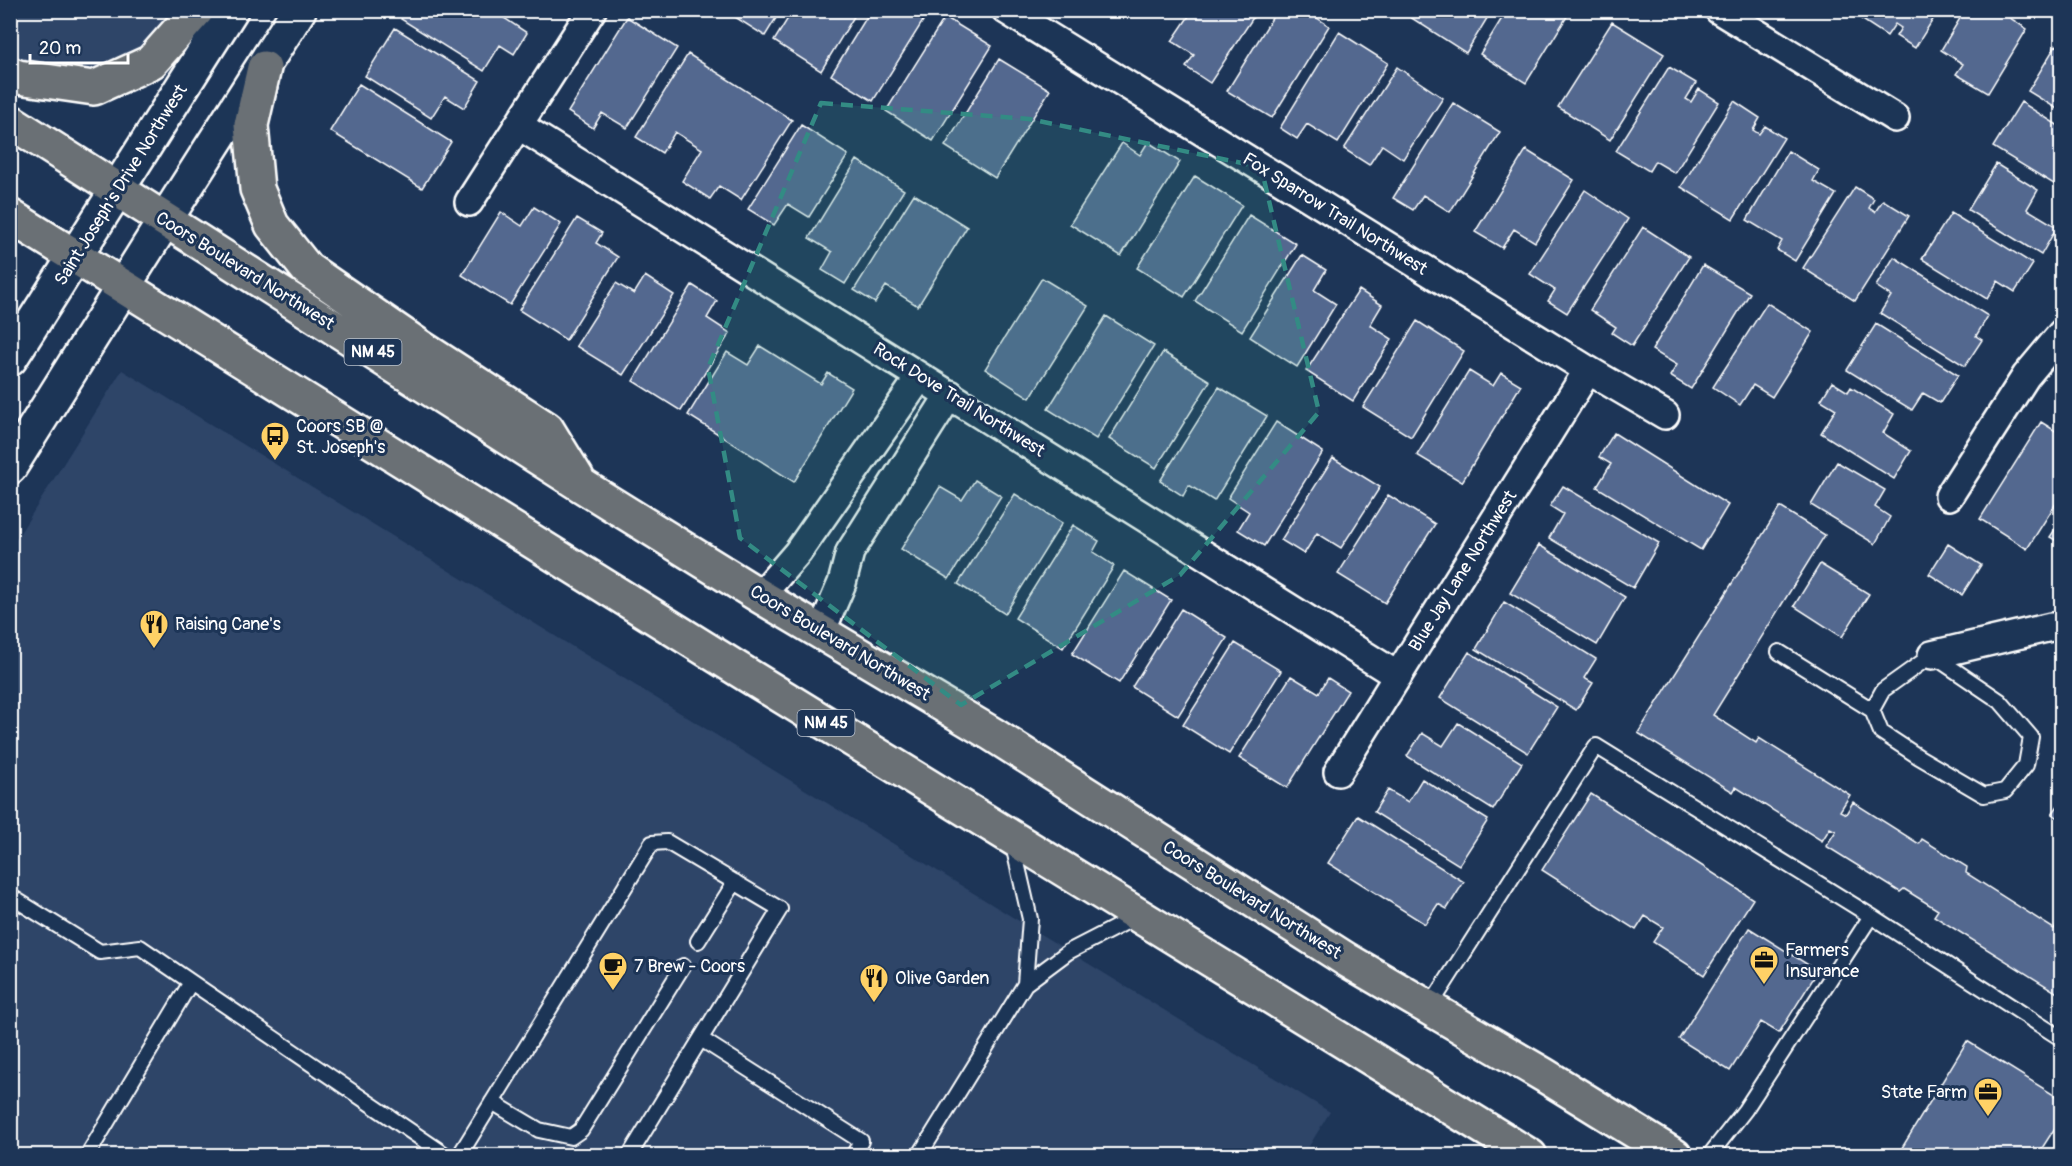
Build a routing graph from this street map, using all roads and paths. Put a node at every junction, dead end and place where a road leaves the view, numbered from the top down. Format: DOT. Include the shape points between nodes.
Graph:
graph roads {
  1 [pos="197,10"];
  2 [pos="231,10"];
  3 [pos="299,10"];
  4 [pos="592,10"];
  5 [pos="1006,10"];
  6 [pos="1719,10"];
  7 [pos="264,68"];
  8 [pos="10,74"];
  9 [pos="1895,118"];
  10 [pos="10,121"];
  11 [pos="518,125"];
  12 [pos="119,190"];
  13 [pos="469,202"];
  14 [pos="10,216"];
  15 [pos="165,220"];
  16 [pos="76,256"];
  17 [pos="124,286"];
  18 [pos="2058,345"];
  19 [pos="10,359"];
  20 [pos="1588,370"];
  21 [pos="920,377"];
  22 [pos="950,394"];
  23 [pos="1665,415"];
  24 [pos="10,468"];
  25 [pos="581,485"];
  26 [pos="1949,496"];
  27 [pos="760,596"];
  28 [pos="2061,628"];
  29 [pos="821,632"];
  30 [pos="1779,652"];
  31 [pos="1932,655"];
  32 [pos="1398,676"];
  33 [pos="1872,710"];
  34 [pos="1338,772"];
  35 [pos="1010,836"];
  36 [pos="735,882"];
  37 [pos="10,896"];
  38 [pos="1140,916"];
  39 [pos="1871,916"];
  40 [pos="698,941"];
  41 [pos="683,966"];
  42 [pos="191,982"];
  43 [pos="1025,984"];
  44 [pos="1429,1008"];
  45 [pos="701,1039"];
  46 [pos="2061,1039"];
  47 [pos="492,1102"];
  48 [pos="87,1155"];
  49 [pos="447,1155"];
  50 [pos="459,1155"];
  51 [pos="629,1155"];
  52 [pos="853,1155"];
  53 [pos="919,1155"];
  54 [pos="1530,1155"];
  55 [pos="1675,1155"];
  56 [pos="1709,1155"];
  1 -- 8 [label="main road" via="152,62 94,88"];
  2 -- 12 [label="street, Saint Joseph's Drive Northwest"];
  3 -- 7 [label="street"];
  4 -- 11 [label="street"];
  5 -- 20 [label="street, Fox Sparrow Trail Northwest"];
  6 -- 9 [label="street"];
  7 -- 15 [label="street"];
  7 -- 25 [label="main road" via="251,125 257,189 272,225 307,269 547,429"];
  10 -- 12 [label="main road, Coors Boulevard Northwest / NM 45"];
  11 -- 13 [label="street"];
  11 -- 21 [label="street, Rock Dove Trail Northwest"];
  12 -- 15 [label="main road, Coors Boulevard Northwest / NM 45"];
  12 -- 16 [label="street, Saint Joseph's Drive Northwest"];
  14 -- 16 [label="main road, NM 45"];
  15 -- 17 [label="street"];
  15 -- 25 [label="main road, Coors Boulevard Northwest / NM 45"];
  16 -- 17 [label="main road, NM 45"];
  16 -- 19 [label="street, Saint Joseph's Drive Northwest"];
  17 -- 24 [label="street"];
  17 -- 35 [label="main road, NM 45"];
  18 -- 26 [label="street" via="2026,376"];
  20 -- 23 [label="street, Fox Sparrow Trail Northwest"];
  20 -- 32 [label="street, Blue Jay Lane Northwest"];
  21 -- 22 [label="street, Rock Dove Trail Northwest"];
  21 -- 27 [label="street" via="798,552"];
  22 -- 29 [label="street" via="850,552 842,583"];
  22 -- 32 [label="street, Rock Dove Trail Northwest"];
  25 -- 27 [label="main road, Coors Boulevard Northwest / NM 45"];
  27 -- 29 [label="main road, Coors Boulevard Northwest / NM 45"];
  28 -- 31 [label="street" via="2051,627"];
  29 -- 44 [label="main road, Coors Boulevard Northwest / NM 45" via="992,734"];
  30 -- 33 [label="lane"];
  31 -- 33 [label="lane" via="1883,690"];
  31 -- 33 [label="lane" via="2000,701 2031,737 2026,765 2005,791 1984,795 1919,757 1881,732"];
  32 -- 34 [label="street, Blue Jay Lane Northwest"];
  35 -- 38 [label="main road, NM 45"];
  35 -- 43 [label="lane" via="1030,919"];
  36 -- 40 [label="lane"];
  36 -- 45 [label="lane" via="780,909"];
  36 -- 47 [label="lane" via="667,842 652,843"];
  37 -- 42 [label="lane" via="100,952 140,947"];
  38 -- 43 [label="lane" via="1068,952"];
  38 -- 54 [label="main road, NM 45"];
  39 -- 44 [label="lane" via="1596,746"];
  39 -- 46 [label="lane"];
  39 -- 56 [label="lane" via="1744,1110"];
  41 -- 47 [label="lane" via="581,1130 571,1137 539,1130"];
  42 -- 48 [label="lane"];
  42 -- 49 [label="lane"];
  43 -- 53 [label="lane"];
  44 -- 55 [label="main road, Coors Boulevard Northwest / NM 45"];
  45 -- 51 [label="lane"];
  45 -- 52 [label="lane" via="861,1142"];
  47 -- 50 [label="lane"];
}
